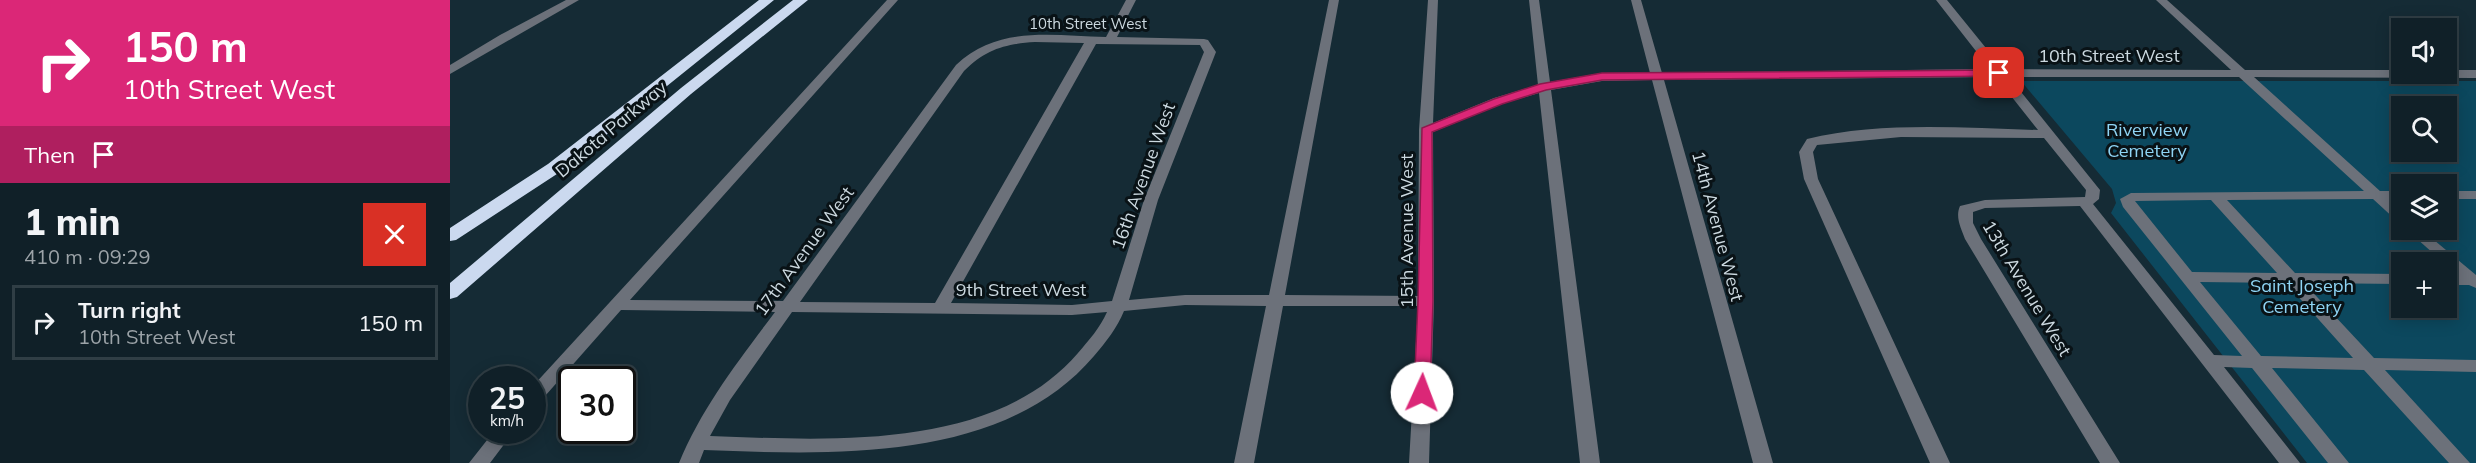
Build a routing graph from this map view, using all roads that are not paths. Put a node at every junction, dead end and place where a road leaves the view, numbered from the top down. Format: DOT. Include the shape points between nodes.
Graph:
graph roads {
  1 [pos="574,0"];
  2 [pos="768,0"];
  3 [pos="801,0"];
  4 [pos="893,0"];
  5 [pos="1131,0"];
  6 [pos="1334,0"];
  7 [pos="1433,0"];
  8 [pos="1534,0"];
  9 [pos="1635,0"];
  10 [pos="1941,0"];
  11 [pos="2161,0"];
  12 [pos="1092,40"];
  13 [pos="1110,40"];
  14 [pos="1207,61"];
  15 [pos="960,68"];
  16 [pos="450,70"];
  17 [pos="1999,73"];
  18 [pos="2244,73"];
  19 [pos="2476,74"];
  20 [pos="1657,75"];
  21 [pos="1544,87"];
  22 [pos="1426,130"];
  23 [pos="2049,134"];
  24 [pos="2375,195"];
  25 [pos="2391,195"];
  26 [pos="2457,195"];
  27 [pos="2476,195"];
  28 [pos="2215,196"];
  29 [pos="2084,202"];
  30 [pos="2391,209"];
  31 [pos="450,236"];
  32 [pos="2426,240"];
  33 [pos="2187,277"];
  34 [pos="2288,277"];
  35 [pos="2391,279"];
  36 [pos="2457,281"];
  37 [pos="2474,282"];
  38 [pos="450,293"];
  39 [pos="1276,300"];
  40 [pos="1426,301"];
  41 [pos="616,305"];
  42 [pos="1119,306"];
  43 [pos="788,307"];
  44 [pos="940,309"];
  45 [pos="2210,362"];
  46 [pos="2257,362"];
  47 [pos="2367,363"];
  48 [pos="2476,366"];
  49 [pos="546,383"];
  50 [pos="697,443"];
  51 [pos="495,444"];
  52 [pos="479,463"];
  53 [pos="689,463"];
  54 [pos="1244,463"];
  55 [pos="1419,463"];
  56 [pos="1590,463"];
  57 [pos="1763,463"];
  58 [pos="1940,463"];
  59 [pos="2110,463"];
  60 [pos="2290,463"];
  61 [pos="2338,463"];
  62 [pos="2460,463"];
  1 -- 16 [label="street"];
  2 -- 31 [label="highway, Dakota Parkway" via="554,168"];
  3 -- 38 [label="highway, Dakota Parkway" via="686,91"];
  4 -- 41 [label="street"];
  5 -- 13 [label="street"];
  6 -- 39 [label="street"];
  7 -- 22 [label="street, 15th Avenue West"];
  8 -- 21 [label="street"];
  9 -- 20 [label="street, 14th Avenue West"];
  10 -- 17 [label="street"];
  11 -- 18 [label="street"];
  12 -- 13 [label="street, 10th Street West"];
  12 -- 15 [label="street, 10th Street West" via="1011,40 992,44 976,52"];
  12 -- 44 [label="street"];
  13 -- 14 [label="street, 10th Street West" via="1204,42 1210,52"];
  14 -- 42 [label="street, 16th Avenue West" via="1151,200"];
  15 -- 43 [label="street, 17th Avenue West"];
  17 -- 18 [label="street, 10th Street West"];
  17 -- 20 [label="street, 10th Street West"];
  17 -- 23 [label="street"];
  18 -- 19 [label="street, 10th Street West"];
  18 -- 24 [label="street"];
  20 -- 21 [label="street, 10th Street West" via="1602,76"];
  20 -- 57 [label="street, 14th Avenue West"];
  21 -- 22 [label="street, 10th Street West"];
  21 -- 56 [label="street"];
  22 -- 40 [label="street, 15th Avenue West"];
  23 -- 29 [label="street" via="2093,190 2092,199"];
  23 -- 58 [label="street" via="1912,131 1812,142 1806,152 1811,179"];
  24 -- 25 [label="street"];
  24 -- 28 [label="street"];
  24 -- 30 [label="street"];
  26 -- 27 [label="street"];
  28 -- 33 [label="street" via="2127,199"];
  28 -- 34 [label="street"];
  29 -- 45 [label="street"];
  29 -- 59 [label="street, 13th Avenue West" via="1985,204 1965,209 1966,223"];
  32 -- 37 [label="street"];
  33 -- 34 [label="street"];
  33 -- 46 [label="street"];
  34 -- 35 [label="street"];
  34 -- 47 [label="street"];
  36 -- 37 [label="street"];
  39 -- 40 [label="street, 9th Street West"];
  39 -- 42 [label="street, 9th Street West" via="1185,300"];
  39 -- 54 [label="street"];
  40 -- 55 [label="street, 15th Avenue West"];
  41 -- 43 [label="street, 9th Street West"];
  41 -- 49 [label="street"];
  42 -- 44 [label="street, 9th Street West" via="1072,310"];
  42 -- 50 [label="street, 16th Avenue West" via="1087,359 1065,382 1020,411 963,432 840,448"];
  43 -- 44 [label="street, 9th Street West"];
  43 -- 50 [label="street, 17th Avenue West" via="723,396"];
  45 -- 46 [label="street"];
  45 -- 60 [label="street"];
  46 -- 47 [label="street"];
  46 -- 61 [label="street"];
  47 -- 48 [label="street"];
  47 -- 62 [label="street"];
  50 -- 53 [label="street, 17th Avenue West"];
  51 -- 52 [label="street"];
}
